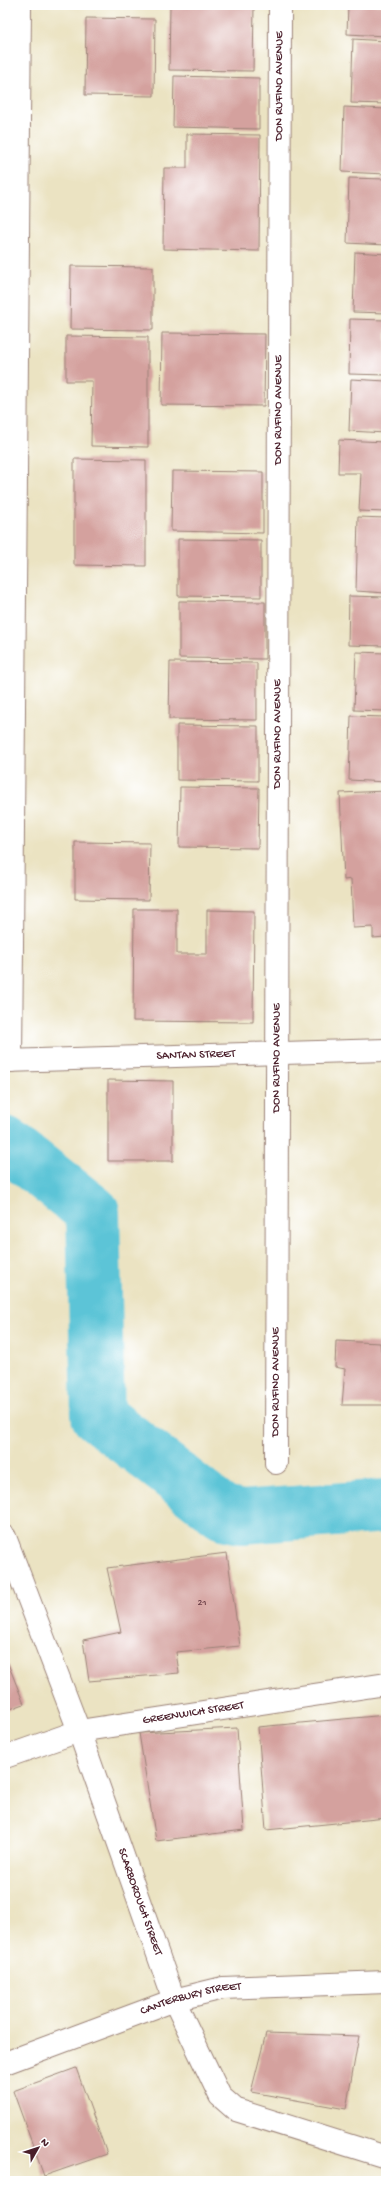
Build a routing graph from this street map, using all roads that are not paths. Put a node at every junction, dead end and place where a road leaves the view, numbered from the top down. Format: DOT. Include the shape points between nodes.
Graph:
graph roads {
  1 [pos="20,5"];
  2 [pos="280,5"];
  3 [pos="386,1050"];
  4 [pos="277,1054"];
  5 [pos="8,1061"];
  6 [pos="276,1463"];
  7 [pos="5,1537"];
  8 [pos="386,1684"];
  9 [pos="79,1731"];
  10 [pos="5,1757"];
  11 [pos="386,1982"];
  12 [pos="174,2000"];
  13 [pos="5,2063"];
  14 [pos="386,2158"];
  1 -- 5 [label="street"];
  2 -- 4 [label="street, DON RUFINO AVENUE"];
  3 -- 4 [label="street, SANTAN STREET"];
  4 -- 5 [label="street, SANTAN STREET"];
  4 -- 6 [label="street, DON RUFINO AVENUE"];
  7 -- 9 [label="street, SCARBOROUGH STREET"];
  8 -- 9 [label="street, GREENWICH STREET"];
  9 -- 10 [label="street, GREENWICH STREET"];
  9 -- 12 [label="street, SCARBOROUGH STREET"];
  11 -- 12 [label="street, CANTERBURY STREET" via="223,1988"];
  12 -- 13 [label="street, CANTERBURY STREET"];
  12 -- 14 [label="street, SCARBOROUGH STREET" via="220,2096 236,2110"];
}
